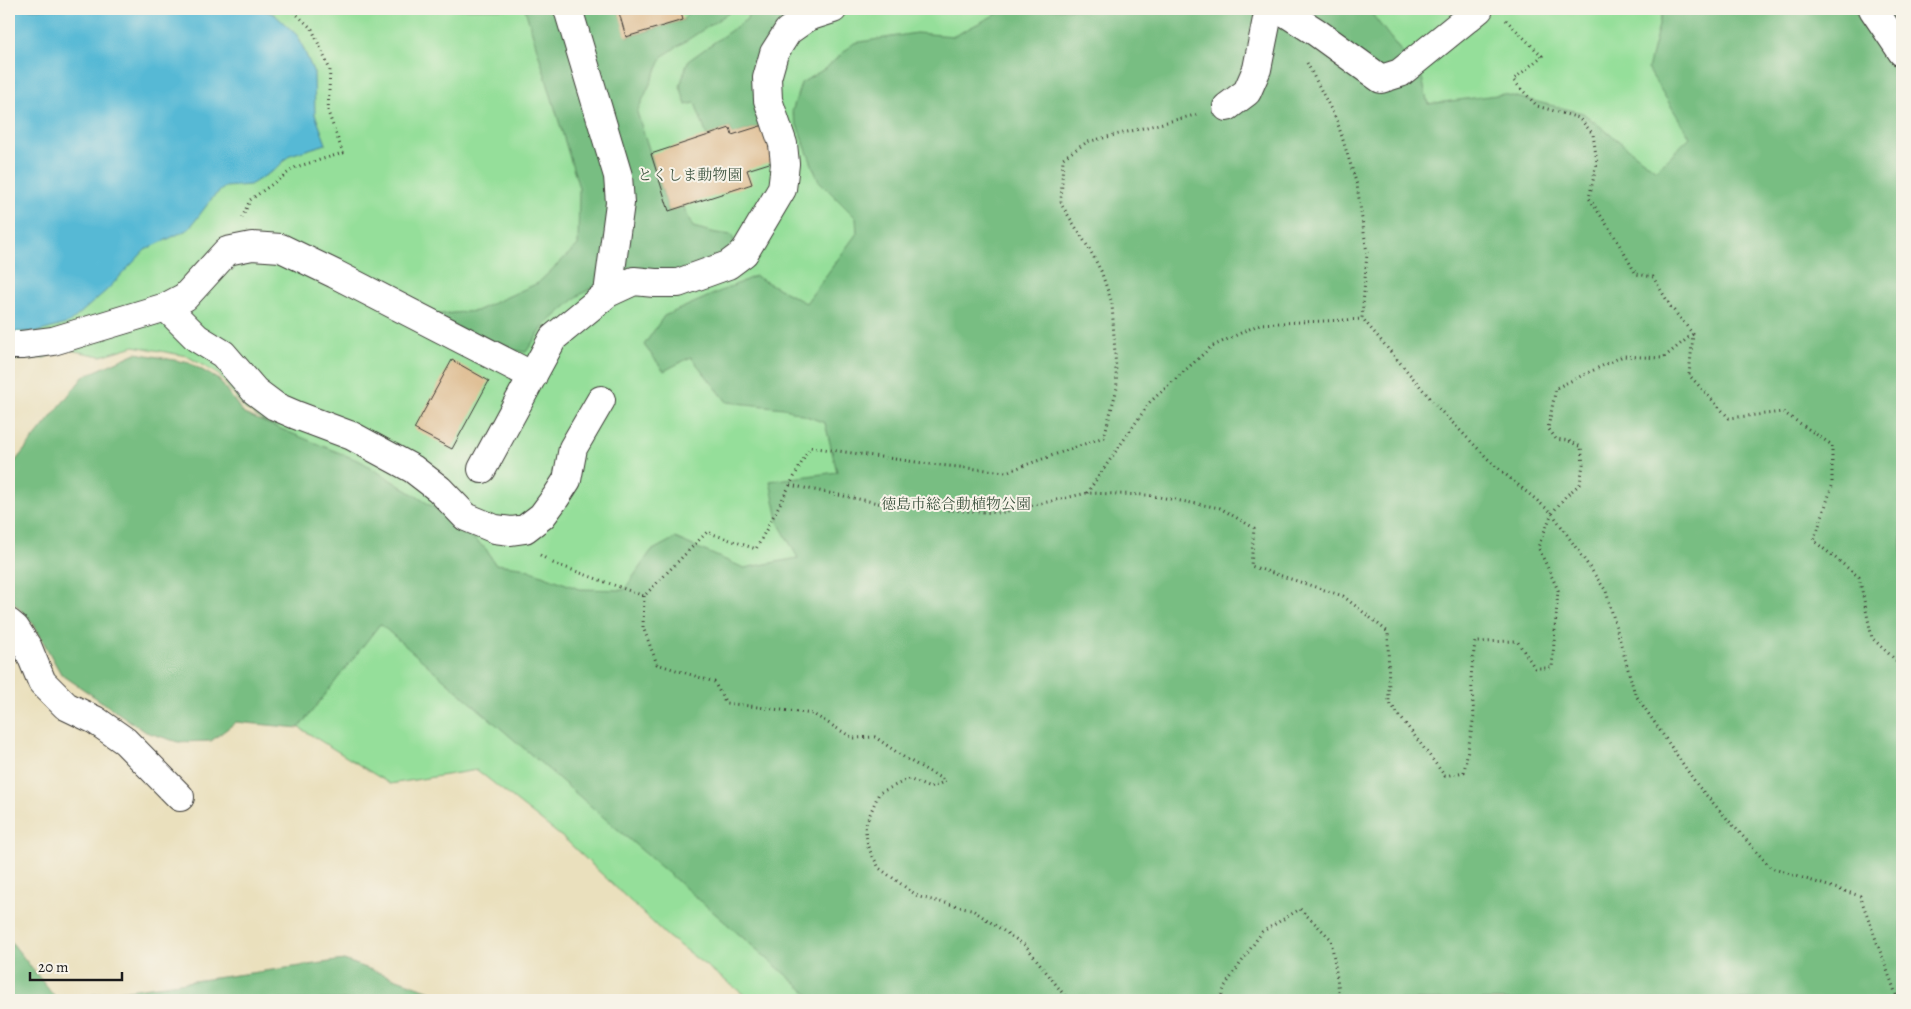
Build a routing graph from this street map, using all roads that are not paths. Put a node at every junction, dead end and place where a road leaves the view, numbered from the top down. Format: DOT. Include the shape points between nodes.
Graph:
graph roads {
  1 [pos="568,9"];
  2 [pos="833,9"];
  3 [pos="1269,9"];
  4 [pos="1280,9"];
  5 [pos="1873,9"];
  6 [pos="1490,12"];
  7 [pos="1902,49"];
  8 [pos="1227,107"];
  9 [pos="608,292"];
  10 [pos="166,307"];
  11 [pos="9,344"];
  12 [pos="533,376"];
  13 [pos="601,400"];
  14 [pos="482,469"];
  15 [pos="9,623"];
  16 [pos="180,798"];
  1 -- 9 [label="street" via="618,176 620,203"];
  2 -- 9 [label="street" via="808,17 788,31 774,54 767,78 768,100 783,144 782,189 744,253 728,265 678,283 634,280"];
  3 -- 8 [label="street" via="1257,69 1247,92"];
  4 -- 6 [label="street" via="1381,79 1400,74"];
  5 -- 7 [label="street"];
  9 -- 12 [label="street" via="553,338"];
  10 -- 11 [label="street" via="53,341"];
  10 -- 12 [label="street" via="185,296 227,251 252,246 281,248"];
  10 -- 13 [label="street" via="197,338 223,354 255,391 275,406 352,436 413,469 439,489 466,517 495,529 525,529 542,516 567,480 573,448"];
  12 -- 14 [label="street"];
  15 -- 16 [label="street" via="28,648 42,682 66,706 95,720 125,741"];
}
